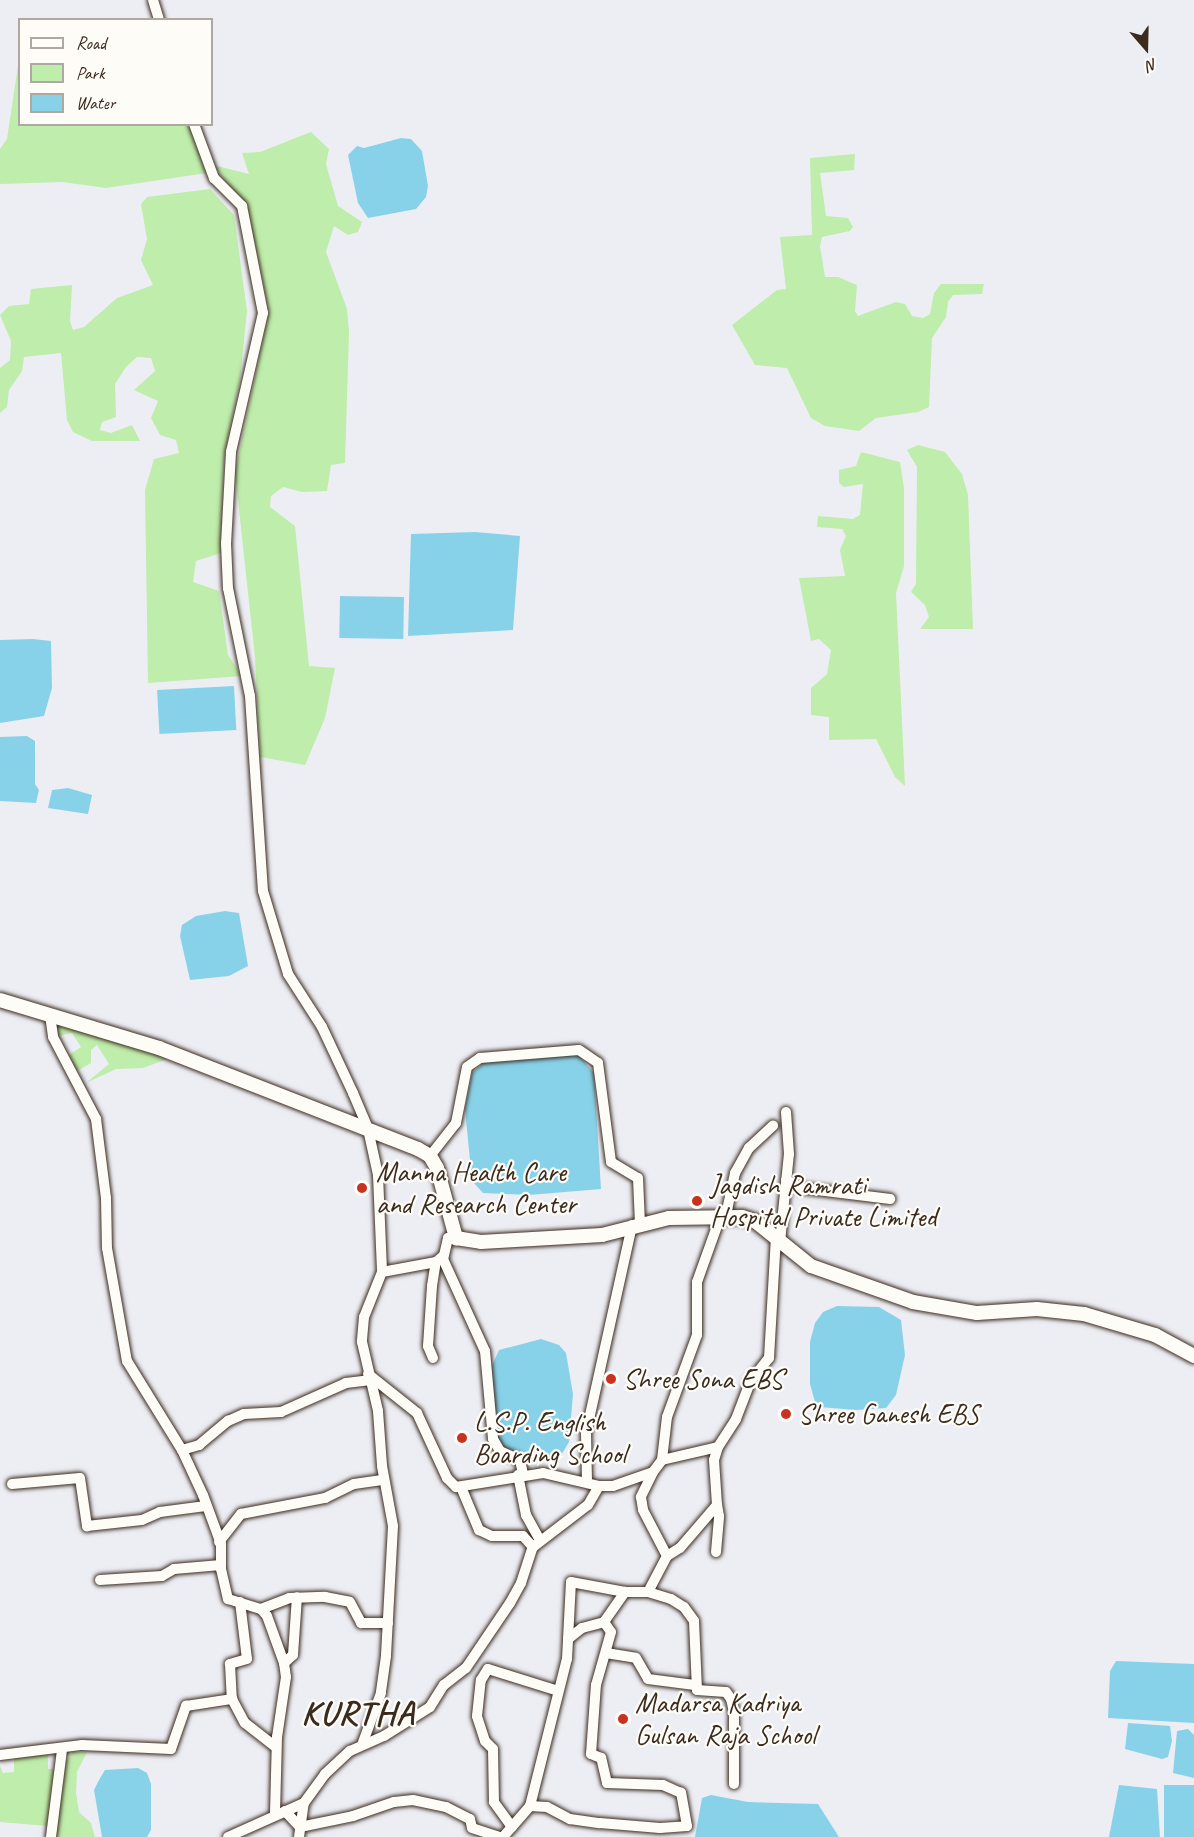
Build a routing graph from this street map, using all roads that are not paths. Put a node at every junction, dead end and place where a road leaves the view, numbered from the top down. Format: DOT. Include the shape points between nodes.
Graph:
graph roads {
  1 [pos="153,0"];
  2 [pos="158,18"];
  3 [pos="195,126"];
  4 [pos="0,1000"];
  5 [pos="50,1015"];
  6 [pos="786,1112"];
  7 [pos="773,1126"];
  8 [pos="368,1128"];
  9 [pos="430,1156"];
  10 [pos="786,1180"];
  11 [pos="890,1199"];
  12 [pos="724,1215"];
  13 [pos="636,1224"];
  14 [pos="456,1238"];
  15 [pos="778,1240"];
  16 [pos="439,1260"];
  17 [pos="382,1272"];
  18 [pos="1194,1356"];
  19 [pos="433,1358"];
  20 [pos="369,1377"];
  21 [pos="718,1447"];
  22 [pos="182,1450"];
  23 [pos="662,1460"];
  24 [pos="653,1473"];
  25 [pos="520,1475"];
  26 [pos="384,1480"];
  27 [pos="587,1481"];
  28 [pos="12,1485"];
  29 [pos="599,1486"];
  30 [pos="461,1487"];
  31 [pos="717,1505"];
  32 [pos="206,1506"];
  33 [pos="219,1542"];
  34 [pos="537,1544"];
  35 [pos="716,1552"];
  36 [pos="667,1556"];
  37 [pos="221,1565"];
  38 [pos="99,1580"];
  39 [pos="625,1592"];
  40 [pos="648,1592"];
  41 [pos="297,1597"];
  42 [pos="240,1602"];
  43 [pos="261,1609"];
  44 [pos="604,1622"];
  45 [pos="388,1623"];
  46 [pos="568,1639"];
  47 [pos="606,1653"];
  48 [pos="284,1663"];
  49 [pos="695,1685"];
  50 [pos="558,1691"];
  51 [pos="232,1699"];
  52 [pos="362,1745"];
  53 [pos="276,1747"];
  54 [pos="62,1750"];
  55 [pos="0,1755"];
  56 [pos="734,1784"];
  57 [pos="304,1803"];
  58 [pos="530,1806"];
  59 [pos="280,1813"];
  60 [pos="512,1827"];
  61 [pos="299,1832"];
  62 [pos="51,1837"];
  63 [pos="228,1837"];
  64 [pos="501,1837"];
  1 -- 2 [label="street"];
  3 -- 8 [label="street" via="214,178 242,206 263,312 233,441 225,543 228,588 250,696 263,891 288,974 321,1027"];
  4 -- 5 [label="main road"];
  5 -- 8 [label="main road" via="159,1048"];
  5 -- 22 [label="street" via="53,1036 96,1119 104,1177 107,1248 127,1361"];
  6 -- 10 [label="street"];
  7 -- 12 [label="street" via="749,1148 735,1173"];
  8 -- 9 [label="main road"];
  8 -- 17 [label="street" via="378,1175"];
  9 -- 13 [label="street" via="456,1123 467,1067 480,1058 579,1050 598,1063 611,1162 616,1169 638,1178"];
  9 -- 14 [label="main road" via="437,1168"];
  10 -- 11 [label="street" via="801,1188"];
  10 -- 15 [label="street"];
  12 -- 13 [label="main road"];
  12 -- 15 [label="main road" via="755,1221"];
  12 -- 23 [label="street" via="697,1282 698,1328 667,1417"];
  13 -- 14 [label="main road" via="602,1235 481,1242"];
  13 -- 27 [label="street" via="586,1433"];
  14 -- 16 [label="street" via="448,1238"];
  15 -- 18 [label="main road" via="812,1266 913,1302 977,1313 1037,1310 1084,1314 1155,1335"];
  15 -- 21 [label="street" via="769,1358 750,1382 736,1419"];
  16 -- 17 [label="street"];
  16 -- 19 [label="street" via="429,1328"];
  16 -- 25 [label="street" via="485,1351 489,1421 495,1445 520,1460"];
  17 -- 20 [label="street" via="363,1329"];
  20 -- 22 [label="street" via="281,1412 244,1414 228,1421 199,1445"];
  20 -- 26 [label="street"];
  20 -- 30 [label="street" via="417,1413 447,1478"];
  21 -- 23 [label="street"];
  21 -- 31 [label="street" via="714,1460"];
  22 -- 32 [label="street"];
  23 -- 24 [label="street"];
  24 -- 29 [label="street"];
  24 -- 36 [label="street" via="641,1497 643,1510"];
  25 -- 27 [label="street" via="543,1473"];
  25 -- 30 [label="street"];
  25 -- 34 [label="street" via="526,1515"];
  26 -- 33 [label="street" via="354,1484 325,1498 241,1514"];
  26 -- 45 [label="street" via="393,1526"];
  27 -- 29 [label="street"];
  28 -- 32 [label="street" via="80,1478 87,1526 142,1520 160,1512"];
  29 -- 34 [label="street" via="588,1505"];
  30 -- 34 [label="street" via="479,1530 492,1536 523,1536"];
  31 -- 35 [label="street"];
  31 -- 36 [label="street" via="680,1548"];
  32 -- 33 [label="street"];
  33 -- 37 [label="street"];
  34 -- 52 [label="street" via="521,1583 466,1668 444,1685 430,1707"];
  36 -- 40 [label="street"];
  37 -- 38 [label="street" via="174,1569 162,1576"];
  37 -- 42 [label="street" via="228,1599"];
  39 -- 40 [label="street"];
  39 -- 44 [label="street"];
  39 -- 46 [label="street" via="571,1582"];
  40 -- 49 [label="street" via="671,1599 694,1621"];
  41 -- 43 [label="street"];
  41 -- 45 [label="street" via="350,1602 361,1623"];
  41 -- 48 [label="street" via="293,1655"];
  42 -- 43 [label="street"];
  42 -- 51 [label="street" via="247,1659 230,1664"];
  43 -- 48 [label="street" via="273,1625"];
  44 -- 46 [label="street" via="582,1628"];
  44 -- 47 [label="street" via="611,1632"];
  45 -- 52 [label="street" via="381,1693"];
  46 -- 50 [label="street"];
  47 -- 49 [label="street" via="636,1658 648,1679"];
  47 -- 58 [label="street" via="596,1685 591,1754 601,1758 607,1783 663,1785 681,1793 687,1826 600,1823 570,1819 547,1808"];
  48 -- 53 [label="street" via="286,1677"];
  49 -- 56 [label="street" via="700,1693 726,1692 731,1699 735,1712"];
  50 -- 58 [label="street"];
  50 -- 60 [label="street" via="488,1669 481,1680 477,1716 485,1741 492,1749 494,1802"];
  51 -- 53 [label="street" via="245,1723"];
  51 -- 54 [label="street" via="186,1706 171,1749 82,1745"];
  52 -- 57 [label="street" via="325,1774"];
  53 -- 59 [label="street"];
  54 -- 55 [label="street"];
  54 -- 62 [label="street"];
  57 -- 59 [label="street"];
  57 -- 61 [label="street"];
  58 -- 60 [label="street"];
  59 -- 61 [label="street"];
  59 -- 63 [label="street"];
  60 -- 64 [label="street"];
  61 -- 64 [label="street" via="394,1802 413,1800 446,1807 470,1819 472,1828"];
}
